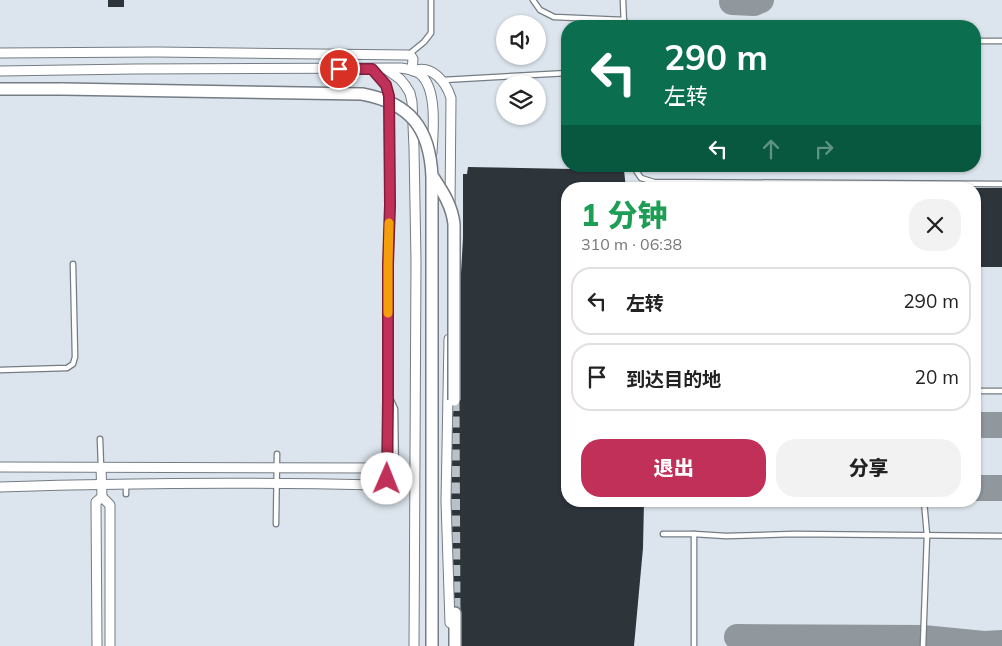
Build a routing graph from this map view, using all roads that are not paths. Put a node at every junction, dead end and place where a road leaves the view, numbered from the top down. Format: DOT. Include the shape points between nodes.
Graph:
graph roads {
  1 [pos="431,0"];
  2 [pos="533,0"];
  3 [pos="623,0"];
  4 [pos="624,20"];
  5 [pos="981,41"];
  6 [pos="1002,41"];
  7 [pos="0,54"];
  8 [pos="408,55"];
  9 [pos="372,69"];
  10 [pos="386,69"];
  11 [pos="413,70"];
  12 [pos="0,71"];
  13 [pos="561,73"];
  14 [pos="441,80"];
  15 [pos="1,89"];
  16 [pos="638,172"];
  17 [pos="432,177"];
  18 [pos="654,182"];
  19 [pos="981,184"];
  20 [pos="1002,184"];
  21 [pos="73,264"];
  22 [pos="0,370"];
  23 [pos="981,391"];
  24 [pos="1002,391"];
  25 [pos="388,395"];
  26 [pos="454,400"];
  27 [pos="100,440"];
  28 [pos="277,454"];
  29 [pos="0,467"];
  30 [pos="101,467"];
  31 [pos="277,467"];
  32 [pos="388,468"];
  33 [pos="126,483"];
  34 [pos="277,483"];
  35 [pos="101,484"];
  36 [pos="0,487"];
  37 [pos="394,488"];
  38 [pos="126,494"];
  39 [pos="102,497"];
  40 [pos="925,507"];
  41 [pos="276,524"];
  42 [pos="663,534"];
  43 [pos="694,534"];
  44 [pos="927,535"];
  45 [pos="1002,536"];
  46 [pos="454,613"];
  47 [pos="97,646"];
  48 [pos="110,646"];
  49 [pos="414,646"];
  50 [pos="428,646"];
  51 [pos="432,646"];
  52 [pos="450,646"];
  53 [pos="455,646"];
  54 [pos="694,646"];
  55 [pos="923,646"];
  1 -- 8 [label="lane" via="431,33"];
  2 -- 4 [label="lane" via="540,10 554,17"];
  3 -- 4 [label="lane"];
  5 -- 6 [label="lane"];
  7 -- 8 [label="street"];
  8 -- 11 [label="street" via="414,59"];
  9 -- 10 [label="street"];
  9 -- 12 [label="street"];
  9 -- 25 [label="street" via="386,85 389,96"];
  10 -- 11 [label="street"];
  10 -- 49 [label="street" via="406,85 412,102 416,261"];
  11 -- 14 [label="street" via="426,69"];
  11 -- 50 [label="street" via="428,86 433,114"];
  13 -- 14 [label="lane"];
  14 -- 52 [label="street" via="449,92 452,106 446,501"];
  15 -- 17 [label="street, bridge" via="374,96 404,111 422,130 432,161"];
  16 -- 18 [label="lane" via="641,178"];
  17 -- 26 [label="street, bridge" via="446,199 454,224"];
  17 -- 51 [label="street, bridge"];
  19 -- 20 [label="lane"];
  21 -- 22 [label="lane" via="73,364 67,368"];
  23 -- 24 [label="lane"];
  25 -- 32 [label="street"];
  25 -- 37 [label="lane" via="395,408"];
  27 -- 30 [label="lane"];
  28 -- 31 [label="lane"];
  29 -- 30 [label="street"];
  30 -- 31 [label="street"];
  30 -- 35 [label="street"];
  31 -- 32 [label="street"];
  31 -- 34 [label="lane"];
  32 -- 34 [label="street" via="387,479 378,485"];
  33 -- 34 [label="street"];
  33 -- 35 [label="street"];
  33 -- 38 [label="lane"];
  34 -- 41 [label="lane"];
  35 -- 36 [label="street"];
  35 -- 39 [label="street"];
  39 -- 47 [label="street" via="96,502"];
  39 -- 48 [label="street" via="110,505"];
  40 -- 44 [label="lane"];
  42 -- 43 [label="lane"];
  43 -- 44 [label="lane"];
  43 -- 54 [label="lane"];
  44 -- 45 [label="lane"];
  44 -- 55 [label="lane"];
  46 -- 53 [label="street"];
}
